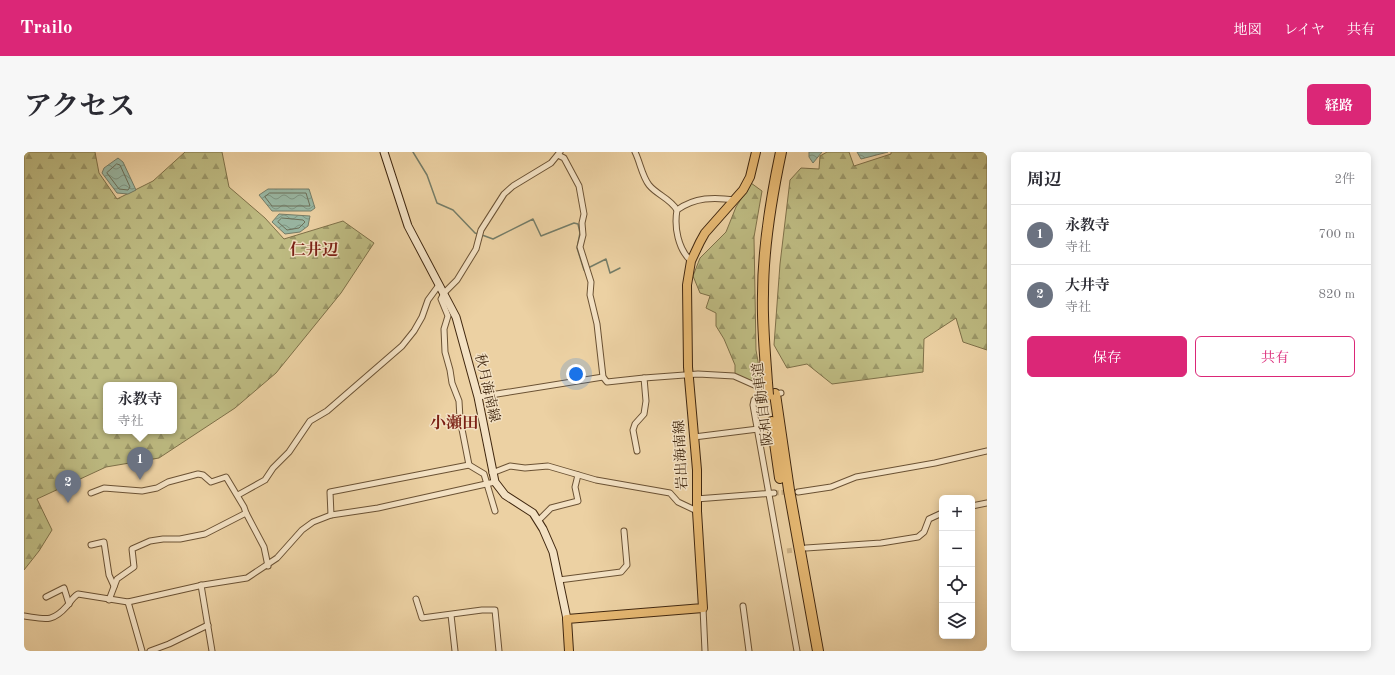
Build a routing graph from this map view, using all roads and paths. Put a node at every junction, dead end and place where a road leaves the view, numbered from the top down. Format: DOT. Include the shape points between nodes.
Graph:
graph roads {
  1 [pos="384,152"];
  2 [pos="635,152"];
  3 [pos="756,152"];
  4 [pos="781,152"];
  5 [pos="788,152"];
  6 [pos="559,153"];
  7 [pos="736,200"];
  8 [pos="677,210"];
  9 [pos="691,261"];
  10 [pos="439,285"];
  11 [pos="444,293"];
  12 [pos="689,374"];
  13 [pos="603,377"];
  14 [pos="644,378"];
  15 [pos="770,382"];
  16 [pos="772,394"];
  17 [pos="478,397"];
  18 [pos="758,429"];
  19 [pos="694,437"];
  20 [pos="637,451"];
  21 [pos="987,451"];
  22 [pos="469,465"];
  23 [pos="492,473"];
  24 [pos="578,476"];
  25 [pos="491,483"];
  26 [pos="798,492"];
  27 [pos="91,493"];
  28 [pos="772,493"];
  29 [pos="238,495"];
  30 [pos="696,499"];
  31 [pos="987,503"];
  32 [pos="975,505"];
  33 [pos="697,510"];
  34 [pos="495,511"];
  35 [pos="246,513"];
  36 [pos="939,514"];
  37 [pos="331,515"];
  38 [pos="539,520"];
  39 [pos="624,531"];
  40 [pos="91,545"];
  41 [pos="806,548"];
  42 [pos="787,551"];
  43 [pos="780,552"];
  44 [pos="268,566"];
  45 [pos="559,580"];
  46 [pos="201,585"];
  47 [pos="114,586"];
  48 [pos="46,597"];
  49 [pos="109,600"];
  50 [pos="416,600"];
  51 [pos="128,602"];
  52 [pos="69,604"];
  53 [pos="743,606"];
  54 [pos="703,608"];
  55 [pos="451,615"];
  56 [pos="24,616"];
  57 [pos="567,620"];
  58 [pos="208,625"];
  59 [pos="142,651"];
  60 [pos="150,651"];
  61 [pos="212,651"];
  62 [pos="455,651"];
  63 [pos="499,651"];
  64 [pos="569,651"];
  65 [pos="705,651"];
  66 [pos="749,651"];
  67 [pos="797,651"];
  68 [pos="811,651"];
  69 [pos="818,651"];
  1 -- 10 [label="main road, 秋月海南線" via="408,226"];
  2 -- 8 [label="street" via="647,183"];
  3 -- 7 [label="main road, 岩出海南線" via="750,177"];
  4 -- 15 [label="highway, 阪和自動車道" via="770,210 765,256 763,322"];
  5 -- 15 [label="highway, 阪和自動車道" via="775,211 771,250"];
  6 -- 11 [label="street" via="551,163 504,194 481,230 476,249 457,280"];
  6 -- 13 [label="street" via="579,186 584,214 580,247 591,282 590,296 597,324"];
  7 -- 8 [label="street" via="711,198 692,201"];
  7 -- 9 [label="main road, 岩出海南線" via="705,233"];
  8 -- 9 [label="street" via="676,230 686,256"];
  9 -- 12 [label="main road, 岩出海南線" via="687,285"];
  10 -- 11 [label="main road, 秋月海南線"];
  10 -- 29 [label="street" via="428,300 414,331 402,346 327,411 310,421 265,480"];
  11 -- 17 [label="main road, 秋月海南線" via="456,317"];
  11 -- 22 [label="street" via="442,302 448,316 444,329 445,352 459,401"];
  12 -- 14 [label="street"];
  12 -- 16 [label="street" via="738,377"];
  12 -- 19 [label="main road, 岩出海南線"];
  13 -- 14 [label="street" via="607,382"];
  13 -- 17 [label="street"];
  14 -- 20 [label="street" via="644,414 635,424 634,430"];
  15 -- 16 [label="highway, 阪和自動車道"];
  16 -- 18 [label="street" via="758,396 754,400"];
  16 -- 68 [label="highway, 阪和自動車道" via="776,453"];
  16 -- 69 [label="highway, 阪和自動車道"];
  17 -- 23 [label="main road, 秋月海南線"];
  18 -- 19 [label="street"];
  18 -- 28 [label="street"];
  19 -- 30 [label="main road, 岩出海南線"];
  21 -- 26 [label="street" via="856,477 831,487"];
  22 -- 25 [label="street" via="484,474"];
  22 -- 37 [label="street" via="330,492"];
  23 -- 24 [label="street" via="510,466 548,466"];
  23 -- 25 [label="main road, 秋月海南線"];
  24 -- 33 [label="street" via="670,493 678,502"];
  24 -- 38 [label="street" via="575,486 578,501 551,508"];
  25 -- 34 [label="street"];
  25 -- 37 [label="street" via="378,508"];
  25 -- 38 [label="main road" via="529,509"];
  27 -- 29 [label="street" via="104,488 142,491 198,474 211,482 226,477"];
  28 -- 30 [label="street"];
  28 -- 43 [label="street"];
  29 -- 35 [label="street"];
  30 -- 33 [label="main road, 岩出海南線"];
  31 -- 32 [label="street"];
  33 -- 54 [label="main road, 岩出海南線"];
  35 -- 44 [label="street" via="264,547"];
  35 -- 47 [label="street" via="205,534 150,541 132,549 134,567 117,579"];
  36 -- 41 [label="street" via="929,519 924,532 918,537 882,543"];
  37 -- 44 [label="street" via="313,522 302,530"];
  38 -- 45 [label="main road" via="553,552"];
  39 -- 45 [label="street" via="627,565 621,572"];
  40 -- 47 [label="street" via="104,542 109,575"];
  42 -- 43 [label="street"];
  43 -- 67 [label="street"];
  44 -- 46 [label="street" via="247,578"];
  45 -- 57 [label="main road"];
  46 -- 51 [label="street"];
  46 -- 58 [label="street"];
  47 -- 49 [label="street"];
  48 -- 52 [label="street" via="64,588"];
  49 -- 51 [label="street"];
  49 -- 52 [label="street" via="78,594"];
  50 -- 55 [label="street" via="422,618"];
  51 -- 59 [label="street"];
  52 -- 56 [label="street" via="59,616 49,620"];
  53 -- 66 [label="street"];
  54 -- 57 [label="main road"];
  54 -- 65 [label="street"];
  55 -- 62 [label="street"];
  55 -- 63 [label="street" via="495,610"];
  57 -- 64 [label="main road"];
  58 -- 60 [label="street"];
  58 -- 61 [label="street"];
}
